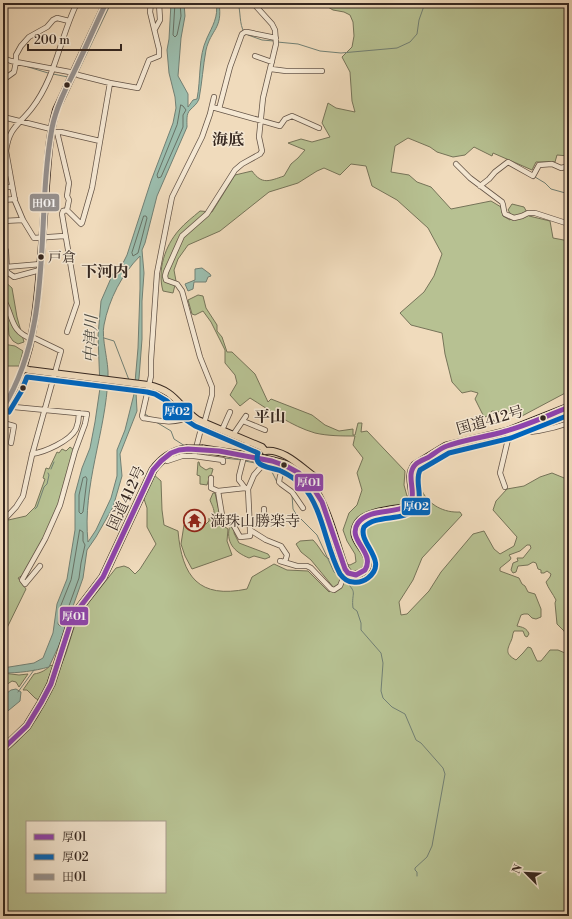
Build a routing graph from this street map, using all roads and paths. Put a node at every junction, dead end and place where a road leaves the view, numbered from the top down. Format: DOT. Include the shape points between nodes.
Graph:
graph roads {
  1 [pos="6,3"];
  2 [pos="77,3"];
  3 [pos="106,3"];
  4 [pos="151,3"];
  5 [pos="159,3"];
  6 [pos="253,3"];
  7 [pos="3,10"];
  8 [pos="69,21"];
  9 [pos="155,29"];
  10 [pos="276,38"];
  11 [pos="3,58"];
  12 [pos="257,58"];
  13 [pos="272,62"];
  14 [pos="16,63"];
  15 [pos="270,69"];
  16 [pos="322,71"];
  17 [pos="52,72"];
  18 [pos="73,73"];
  19 [pos="3,80"];
  20 [pos="110,83"];
  21 [pos="214,97"];
  22 [pos="212,107"];
  23 [pos="219,109"];
  24 [pos="3,117"];
  25 [pos="19,121"];
  26 [pos="262,122"];
  27 [pos="319,128"];
  28 [pos="53,131"];
  29 [pos="100,141"];
  30 [pos="456,164"];
  31 [pos="569,166"];
  32 [pos="3,174"];
  33 [pos="10,174"];
  34 [pos="480,186"];
  35 [pos="3,187"];
  36 [pos="12,187"];
  37 [pos="15,199"];
  38 [pos="3,200"];
  39 [pos="67,210"];
  40 [pos="23,220"];
  41 [pos="3,221"];
  42 [pos="569,224"];
  43 [pos="64,236"];
  44 [pos="43,238"];
  45 [pos="3,243"];
  46 [pos="6,267"];
  47 [pos="40,267"];
  48 [pos="3,299"];
  49 [pos="3,307"];
  50 [pos="4,314"];
  51 [pos="67,332"];
  52 [pos="32,338"];
  53 [pos="22,368"];
  54 [pos="57,374"];
  55 [pos="149,385"];
  56 [pos="3,395"];
  57 [pos="10,397"];
  58 [pos="4,405"];
  59 [pos="569,406"];
  60 [pos="45,410"];
  61 [pos="80,413"];
  62 [pos="229,415"];
  63 [pos="191,416"];
  64 [pos="246,416"];
  65 [pos="243,421"];
  66 [pos="569,422"];
  67 [pos="3,423"];
  68 [pos="203,423"];
  69 [pos="222,430"];
  70 [pos="265,430"];
  71 [pos="508,430"];
  72 [pos="234,435"];
  73 [pos="248,441"];
  74 [pos="11,443"];
  75 [pos="265,451"];
  76 [pos="32,454"];
  77 [pos="194,454"];
  78 [pos="164,458"];
  79 [pos="244,458"];
  80 [pos="223,462"];
  81 [pos="263,462"];
  82 [pos="288,466"];
  83 [pos="211,478"];
  84 [pos="314,487"];
  85 [pos="505,487"];
  86 [pos="246,489"];
  87 [pos="218,491"];
  88 [pos="303,508"];
  89 [pos="3,521"];
  90 [pos="250,530"];
  91 [pos="40,566"];
  92 [pos="341,566"];
  93 [pos="3,749"];
  1 -- 7 [label="street"];
  2 -- 8 [label="street"];
  3 -- 18 [label="main road"];
  4 -- 9 [label="street" via="150,12"];
  5 -- 9 [label="street" via="160,20"];
  6 -- 10 [label="street" via="269,20"];
  8 -- 14 [label="street" via="57,18 33,34 21,46 16,55"];
  8 -- 17 [label="street"];
  9 -- 20 [label="street" via="159,56 149,60 138,88"];
  10 -- 13 [label="street"];
  10 -- 23 [label="street" via="247,32 242,34"];
  11 -- 14 [label="street"];
  12 -- 13 [label="street"];
  13 -- 15 [label="street"];
  14 -- 17 [label="street"];
  14 -- 19 [label="street" via="12,74"];
  15 -- 16 [label="street"];
  15 -- 26 [label="street" via="263,98"];
  17 -- 18 [label="street"];
  17 -- 25 [label="street" via="32,108"];
  18 -- 20 [label="street"];
  18 -- 28 [label="main road" via="56,110"];
  20 -- 29 [label="street"];
  21 -- 22 [label="street"];
  22 -- 23 [label="street"];
  22 -- 55 [label="street" via="202,137 176,188 171,204 157,273"];
  23 -- 26 [label="street"];
  24 -- 25 [label="street"];
  25 -- 28 [label="street"];
  25 -- 33 [label="street" via="12,129 7,145"];
  26 -- 27 [label="street" via="280,126 285,119 292,116"];
  26 -- 68 [label="street" via="259,136 262,151 235,170 207,214 182,236 165,276 166,280 177,284 182,291 200,357 211,382 212,395"];
  28 -- 29 [label="street"];
  28 -- 39 [label="street" via="69,183"];
  28 -- 44 [label="main road"];
  29 -- 39 [label="street" via="92,188 82,223"];
  30 -- 34 [label="street"];
  31 -- 34 [label="street" via="560,168 552,164 540,165 533,176 508,162"];
  32 -- 33 [label="street"];
  33 -- 36 [label="street"];
  34 -- 42 [label="street" via="502,202 505,214 514,218 528,213"];
  35 -- 36 [label="street"];
  36 -- 37 [label="street"];
  37 -- 38 [label="street"];
  37 -- 40 [label="street"];
  39 -- 43 [label="street" via="62,214"];
  40 -- 41 [label="street"];
  40 -- 44 [label="street" via="34,238"];
  43 -- 44 [label="street"];
  43 -- 51 [label="street" via="76,303"];
  44 -- 47 [label="main road"];
  45 -- 46 [label="street"];
  46 -- 47 [label="street"];
  46 -- 47 [label="street" via="7,272 14,277"];
  47 -- 52 [label="main road"];
  48 -- 52 [label="street" via="18,331"];
  49 -- 50 [label="street"];
  52 -- 53 [label="main road"];
  52 -- 54 [label="street" via="62,351"];
  53 -- 54 [label="main road"];
  53 -- 57 [label="main road"];
  54 -- 55 [label="main road"];
  54 -- 60 [label="street"];
  55 -- 63 [label="main road" via="171,394"];
  55 -- 63 [label="street" via="143,418 174,421"];
  56 -- 57 [label="street"];
  57 -- 58 [label="main road"];
  58 -- 60 [label="street"];
  59 -- 71 [label="highway, 国道412号"];
  60 -- 61 [label="street"];
  60 -- 76 [label="street"];
  61 -- 76 [label="street" via="74,432 46,451"];
  61 -- 91 [label="street" via="87,414 85,424 60,505 22,580 25,584"];
  62 -- 69 [label="street"];
  63 -- 68 [label="main road"];
  64 -- 65 [label="street"];
  65 -- 70 [label="street"];
  65 -- 72 [label="street"];
  66 -- 71 [label="street" via="549,429 514,432"];
  67 -- 74 [label="street" via="14,426"];
  68 -- 69 [label="main road"];
  68 -- 77 [label="street"];
  69 -- 72 [label="main road"];
  71 -- 85 [label="street" via="500,473"];
  71 -- 92 [label="highway, 国道412号" via="446,446 414,466 410,477 413,496 408,506 364,517 356,526 356,540 367,558 365,570 360,575 353,575 348,574"];
  72 -- 73 [label="main road"];
  73 -- 75 [label="main road"];
  73 -- 79 [label="street"];
  75 -- 81 [label="main road"];
  75 -- 84 [label="main road" via="273,450 286,456 315,477"];
  76 -- 89 [label="street" via="21,501"];
  77 -- 78 [label="street" via="167,461"];
  77 -- 80 [label="street"];
  78 -- 79 [label="highway, 国道412号, bridge" via="186,448"];
  78 -- 93 [label="highway, 国道412号" via="156,464 148,478 103,577 76,611 51,684 41,703 27,726"];
  79 -- 81 [label="highway, 国道412号"];
  79 -- 86 [label="street" via="239,478"];
  81 -- 82 [label="highway, 国道412号"];
  81 -- 86 [label="street"];
  82 -- 84 [label="highway, 国道412号" via="304,476"];
  82 -- 88 [label="street" via="280,476 279,483"];
  83 -- 87 [label="street" via="211,488"];
  84 -- 92 [label="highway, 国道412号" via="322,502"];
  86 -- 87 [label="street"];
  86 -- 90 [label="street"];
  87 -- 90 [label="street" via="222,515 234,526 240,537 250,536"];
  90 -- 92 [label="street" via="281,546 287,554 282,562 311,568 332,590 338,588 342,579"];
}
